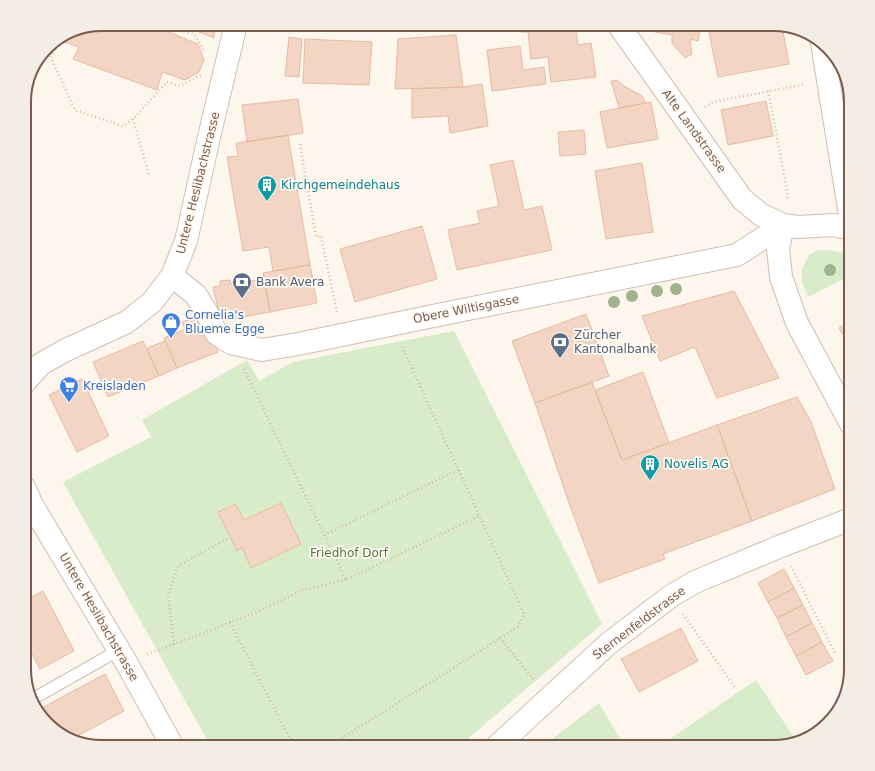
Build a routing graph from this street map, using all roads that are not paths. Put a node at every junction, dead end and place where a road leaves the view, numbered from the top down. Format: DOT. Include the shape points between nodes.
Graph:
graph roads {
  1 [pos="234,31"];
  2 [pos="623,31"];
  3 [pos="824,53"];
  4 [pos="844,178"];
  5 [pos="784,214"];
  6 [pos="844,227"];
  7 [pos="172,276"];
  8 [pos="31,375"];
  9 [pos="844,411"];
  10 [pos="31,503"];
  11 [pos="844,522"];
  12 [pos="122,656"];
  13 [pos="37,697"];
  14 [pos="169,740"];
  15 [pos="504,740"];
  1 -- 7 [label="street, Untere Heslibachstrasse" via="186,241"];
  2 -- 5 [label="street, Alte Landstrasse" via="742,199 760,214"];
  3 -- 4 [label="street"];
  5 -- 6 [label="street, Alte Landstrasse" via="798,227 834,225"];
  5 -- 7 [label="street, Obere Wiltisgasse" via="737,255 262,350 231,343 216,333 196,295"];
  5 -- 9 [label="street" via="778,249 781,277 797,323"];
  7 -- 8 [label="street, Untere Heslibachstrasse" via="152,302 128,322 66,350 41,364"];
  10 -- 12 [label="street, Untere Heslibachstrasse"];
  11 -- 15 [label="street, Sternenfeldstrasse" via="695,582 671,596 608,644"];
  12 -- 13 [label="lane"];
  12 -- 14 [label="street, Untere Heslibachstrasse"];
}
